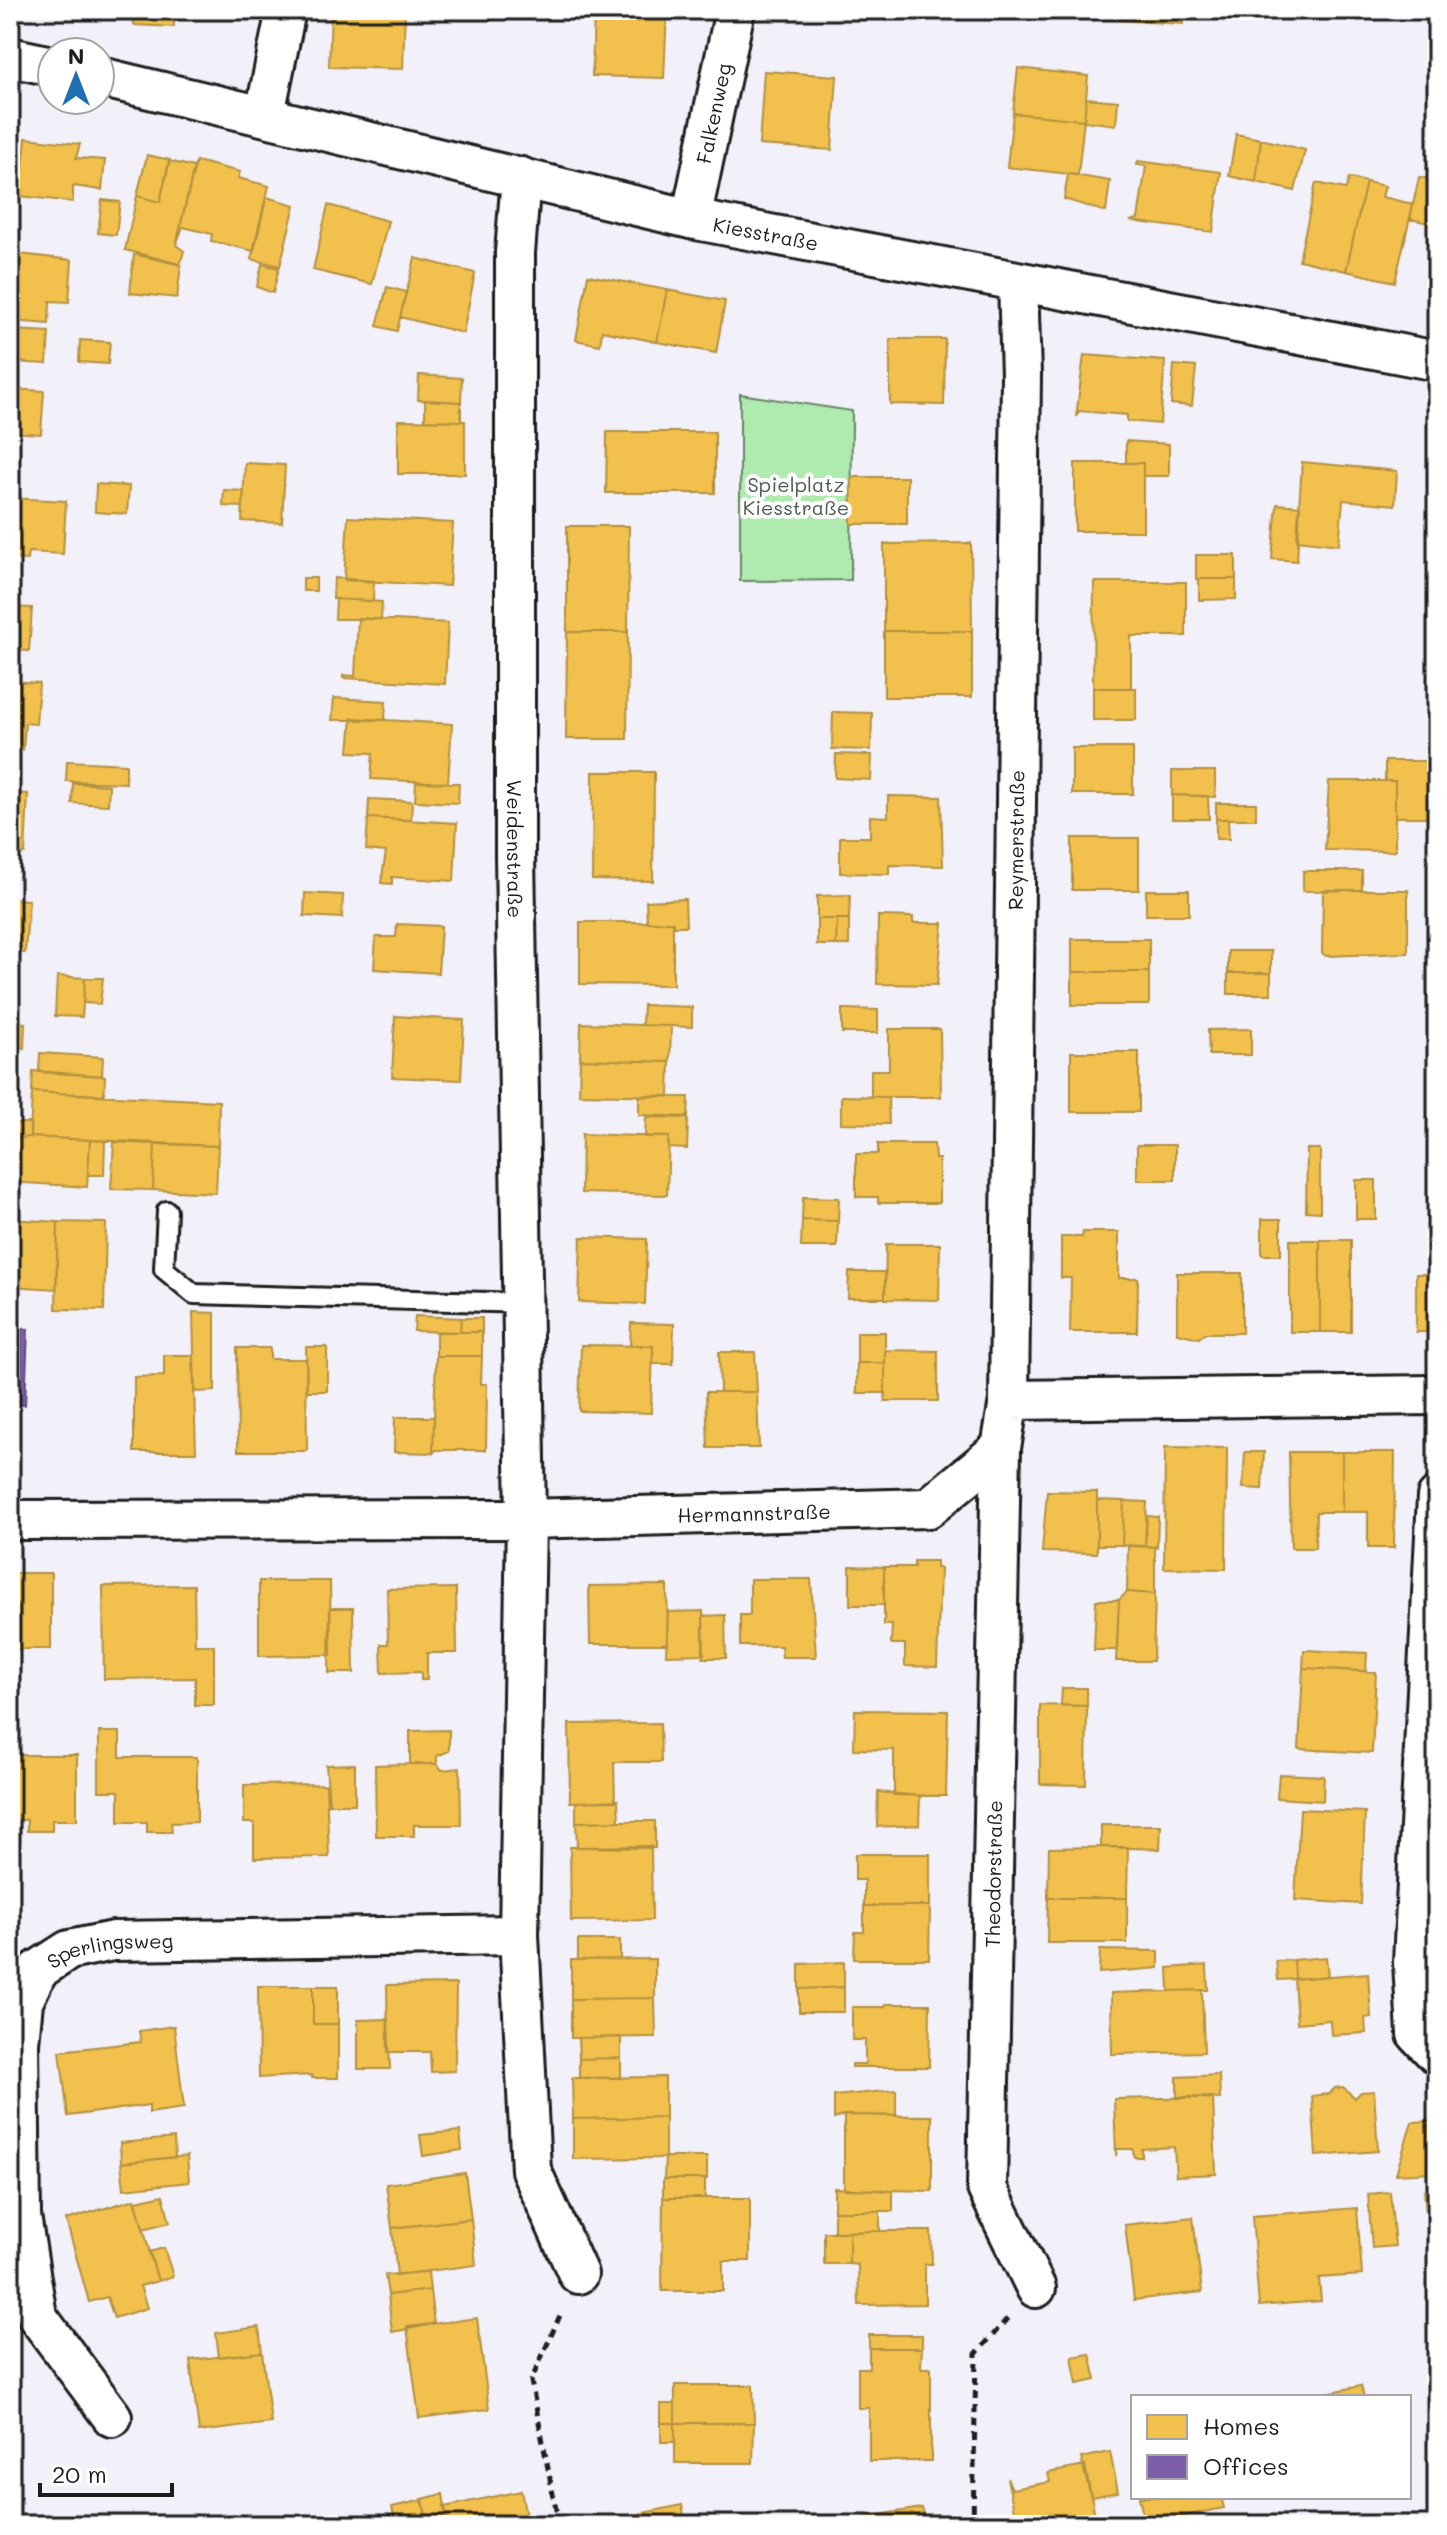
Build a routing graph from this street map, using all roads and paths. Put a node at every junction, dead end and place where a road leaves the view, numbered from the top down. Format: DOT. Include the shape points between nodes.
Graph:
graph roads {
  1 [pos="286,10"];
  2 [pos="735,10"];
  3 [pos="10,57"];
  4 [pos="36,63"];
  5 [pos="116,81"];
  6 [pos="265,114"];
  7 [pos="521,177"];
  8 [pos="691,219"];
  9 [pos="1018,282"];
  10 [pos="1437,361"];
  11 [pos="167,1211"];
  12 [pos="524,1303"];
  13 [pos="1437,1395"];
  14 [pos="1009,1400"];
  15 [pos="1001,1448"];
  16 [pos="1437,1497"];
  17 [pos="526,1519"];
  18 [pos="10,1520"];
  19 [pos="519,1935"];
  20 [pos="1437,2055"];
  21 [pos="578,2274"];
  22 [pos="1036,2288"];
  23 [pos="112,2417"];
  24 [pos="559,2525"];
  25 [pos="973,2525"];
  1 -- 6 [label="street"];
  2 -- 8 [label="street, Falkenweg"];
  3 -- 4 [label="street"];
  5 -- 6 [label="street, Kiesstraße"];
  6 -- 7 [label="street, Kiesstraße"];
  7 -- 8 [label="street, Kiesstraße"];
  7 -- 12 [label="street, Weidenstraße" via="515,253 515,855"];
  8 -- 9 [label="street, Kiesstraße"];
  9 -- 10 [label="street, Kiesstraße"];
  9 -- 14 [label="street, Reymerstraße"];
  11 -- 12 [label="lane" via="164,1269 194,1294"];
  12 -- 17 [label="street, Weidenstraße"];
  13 -- 14 [label="street"];
  14 -- 15 [label="street"];
  15 -- 17 [label="street, Hermannstraße" via="928,1508"];
  15 -- 22 [label="street, Theodorstraße" via="987,2188"];
  16 -- 20 [label="street" via="1413,1962 1417,2034"];
  17 -- 18 [label="street, Hermannstraße"];
  17 -- 19 [label="street"];
  19 -- 21 [label="street" via="531,2170"];
  19 -- 23 [label="street, Sperlingsweg" via="113,1941 69,1950 38,1970 23,2002 19,2043 21,2216 37,2316"];
  21 -- 24 [label="path" via="531,2381"];
  22 -- 25 [label="path" via="976,2354"];
}
